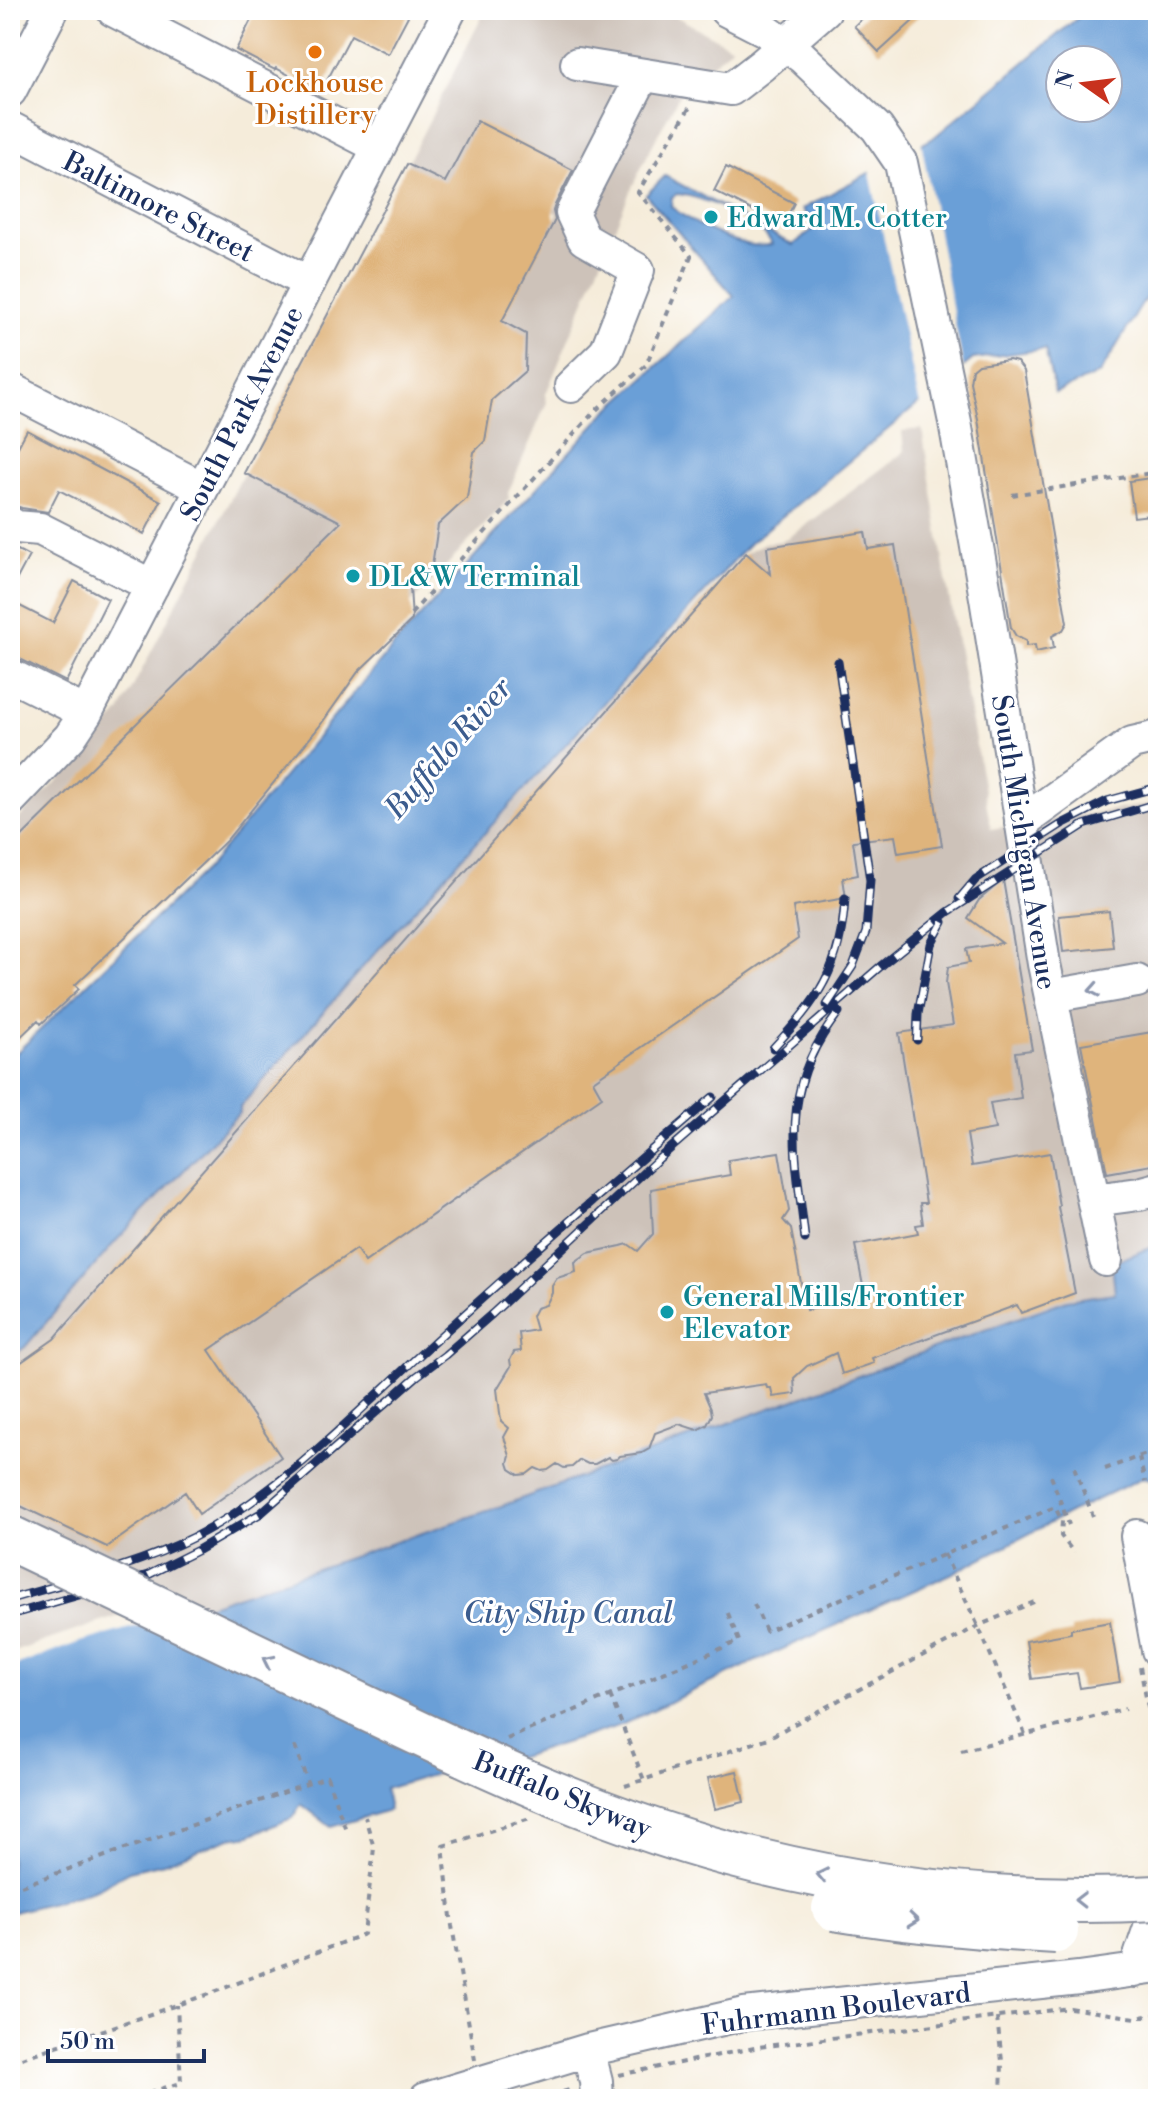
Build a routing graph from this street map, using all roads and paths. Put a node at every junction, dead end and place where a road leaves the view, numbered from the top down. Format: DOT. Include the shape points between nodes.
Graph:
graph roads {
  1 [pos="52,10"];
  2 [pos="113,10"];
  3 [pos="450,10"];
  4 [pos="726,10"];
  5 [pos="825,10"];
  6 [pos="786,44"];
  7 [pos="577,64"];
  8 [pos="643,75"];
  9 [pos="10,91"];
  10 [pos="10,128"];
  11 [pos="379,147"];
  12 [pos="309,283"];
  13 [pos="571,386"];
  14 [pos="12,394"];
  15 [pos="1158,472"];
  16 [pos="202,488"];
  17 [pos="1012,495"];
  18 [pos="10,523"];
  19 [pos="152,586"];
  20 [pos="10,675"];
  21 [pos="86,713"];
  22 [pos="1158,737"];
  23 [pos="10,800"];
  24 [pos="1021,823"];
  25 [pos="1149,986"];
  26 [pos="1051,996"];
  27 [pos="1158,1189"];
  28 [pos="1094,1200"];
  29 [pos="1106,1260"];
  30 [pos="1146,1454"];
  31 [pos="1139,1457"];
  32 [pos="1074,1467"];
  33 [pos="1105,1469"];
  34 [pos="1051,1476"];
  35 [pos="1145,1482"];
  36 [pos="1093,1516"];
  37 [pos="1069,1525"];
  38 [pos="1137,1536"];
  39 [pos="10,1538"];
  40 [pos="1074,1553"];
  41 [pos="944,1554"];
  42 [pos="10,1569"];
  43 [pos="1034,1602"];
  44 [pos="754,1604"];
  45 [pos="727,1611"];
  46 [pos="978,1626"];
  47 [pos="1148,1653"];
  48 [pos="610,1695"];
  49 [pos="1125,1709"];
  50 [pos="1025,1734"];
  51 [pos="501,1741"];
  52 [pos="295,1746"];
  53 [pos="961,1751"];
  54 [pos="1158,1777"];
  55 [pos="644,1780"];
  56 [pos="308,1784"];
  57 [pos="615,1789"];
  58 [pos="365,1817"];
  59 [pos="529,1818"];
  60 [pos="346,1830"];
  61 [pos="10,1890"];
  62 [pos="1158,1898"];
  63 [pos="1158,1904"];
  64 [pos="1158,1927"];
  65 [pos="1147,1969"];
  66 [pos="177,2005"];
  67 [pos="1158,2014"];
  68 [pos="997,2017"];
  69 [pos="588,2050"];
  70 [pos="10,2062"];
  71 [pos="479,2083"];
  72 [pos="596,2087"];
  73 [pos="126,2099"];
  74 [pos="426,2099"];
  75 [pos="540,2099"];
  76 [pos="1001,2099"];
  1 -- 9 [label="street"];
  2 -- 11 [label="street"];
  3 -- 11 [label="street, South Park Avenue"];
  4 -- 6 [label="street"];
  5 -- 6 [label="street"];
  6 -- 8 [label="street" via="731,89"];
  6 -- 24 [label="street, South Michigan Avenue" via="877,128 901,163 955,422"];
  7 -- 8 [label="street"];
  8 -- 13 [label="street" via="572,213 584,239 638,270 606,352"];
  10 -- 12 [label="street, Baltimore Street"];
  11 -- 12 [label="street, South Park Avenue"];
  12 -- 16 [label="street, South Park Avenue"];
  14 -- 16 [label="street"];
  15 -- 17 [label="path"];
  16 -- 19 [label="street, South Park Avenue"];
  18 -- 19 [label="street" via="40,529"];
  19 -- 21 [label="street, South Park Avenue"];
  20 -- 21 [label="street"];
  21 -- 23 [label="street, South Park Avenue"];
  22 -- 24 [label="street" via="1132,743"];
  24 -- 26 [label="street, South Michigan Avenue"];
  25 -- 26 [label="street, one-way"];
  26 -- 28 [label="street, South Michigan Avenue"];
  27 -- 28 [label="street"];
  28 -- 29 [label="street, South Michigan Avenue"];
  30 -- 31 [label="path"];
  31 -- 33 [label="path"];
  31 -- 35 [label="path"];
  32 -- 36 [label="path"];
  34 -- 37 [label="path"];
  38 -- 47 [label="street"];
  62 -- 39 [label="highway, Buffalo Skyway, one-way, bridge" via="1024,1899 931,1892 828,1877 675,1838 549,1793"];
  40 -- 41 [label="path" via="1061,1536 1062,1521 1055,1507"];
  41 -- 44 [label="path" via="766,1631"];
  41 -- 46 [label="path"];
  42 -- 64 [label="highway, Buffalo Skyway, one-way, bridge" via="472,1790 664,1866 740,1888 903,1920 1057,1931"];
  43 -- 46 [label="path"];
  45 -- 48 [label="path" via="739,1641"];
  46 -- 50 [label="path"];
  46 -- 55 [label="path" via="766,1739"];
  47 -- 54 [label="path" via="1151,1777"];
  48 -- 51 [label="path"];
  48 -- 55 [label="path"];
  49 -- 50 [label="path"];
  50 -- 53 [label="path"];
  52 -- 56 [label="path"];
  55 -- 57 [label="path"];
  56 -- 60 [label="path" via="327,1777"];
  56 -- 61 [label="path"];
  58 -- 66 [label="path" via="374,1848 364,1934"];
  59 -- 71 [label="path" via="443,1846"];
  63 -- 65 [label="street"];
  65 -- 69 [label="street, Fuhrmann Boulevard" via="744,2014"];
  66 -- 70 [label="path"];
  66 -- 73 [label="path" via="181,2083"];
  67 -- 68 [label="path" via="1136,2018 1070,2008"];
  68 -- 72 [label="path" via="759,2047"];
  68 -- 76 [label="path"];
  69 -- 71 [label="street, Fuhrmann Boulevard"];
  69 -- 72 [label="street"];
  71 -- 74 [label="street, Fuhrmann Boulevard"];
  72 -- 75 [label="path"];
}
